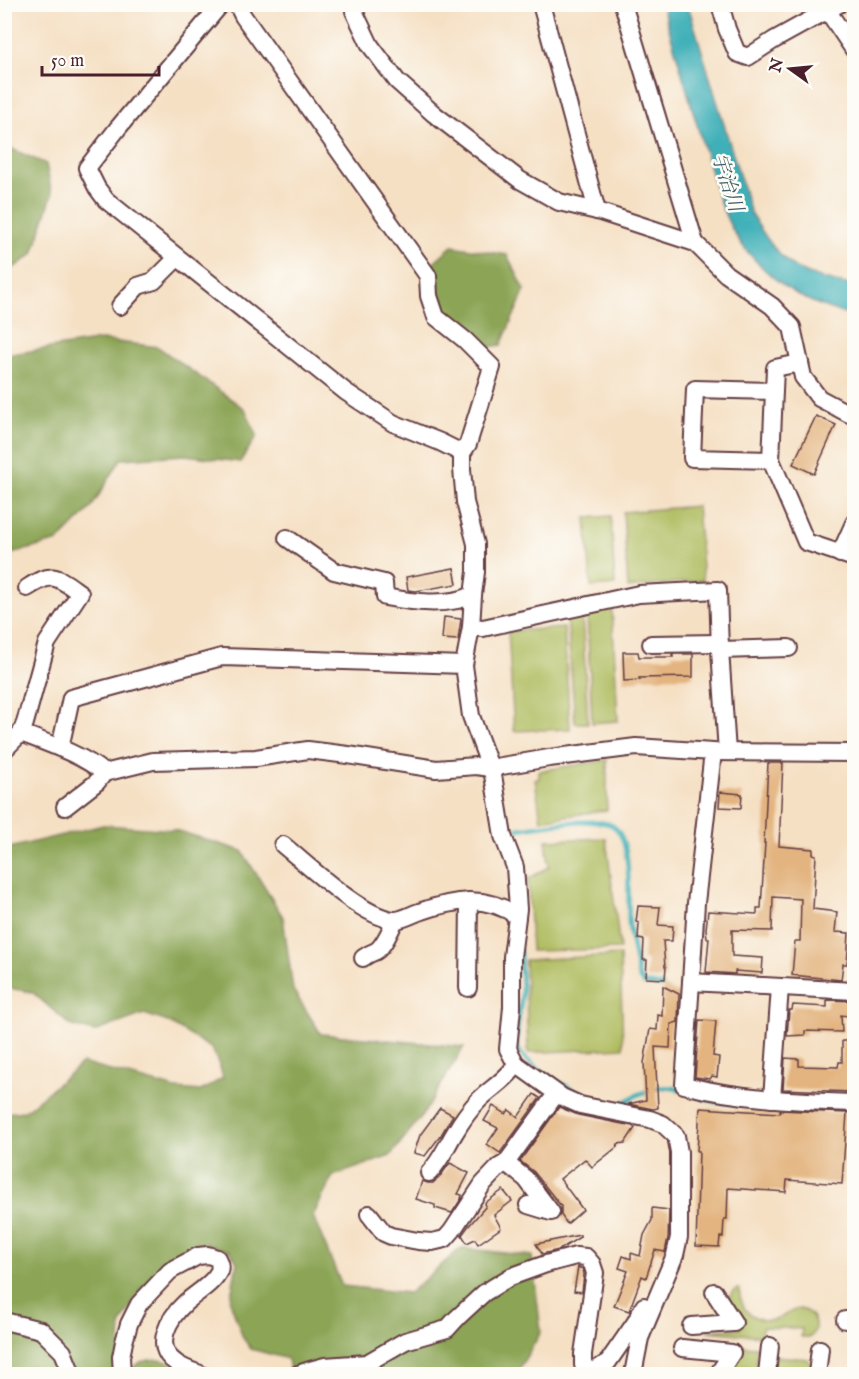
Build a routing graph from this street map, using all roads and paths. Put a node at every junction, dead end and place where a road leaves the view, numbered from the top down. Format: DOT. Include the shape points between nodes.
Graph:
graph roads {
  1 [pos="221,4"];
  2 [pos="237,4"];
  3 [pos="354,4"];
  4 [pos="541,4"];
  5 [pos="623,4"];
  6 [pos="720,4"];
  7 [pos="830,7"];
  8 [pos="855,50"];
  9 [pos="597,211"];
  10 [pos="695,243"];
  11 [pos="177,258"];
  12 [pos="120,306"];
  13 [pos="800,363"];
  14 [pos="774,392"];
  15 [pos="855,415"];
  16 [pos="462,453"];
  17 [pos="771,460"];
  18 [pos="855,523"];
  19 [pos="287,538"];
  20 [pos="847,556"];
  21 [pos="27,588"];
  22 [pos="473,595"];
  23 [pos="471,627"];
  24 [pos="651,644"];
  25 [pos="720,646"];
  26 [pos="789,648"];
  27 [pos="464,665"];
  28 [pos="21,733"];
  29 [pos="60,748"];
  30 [pos="4,750"];
  31 [pos="720,752"];
  32 [pos="855,753"];
  33 [pos="490,768"];
  34 [pos="104,773"];
  35 [pos="65,807"];
  36 [pos="283,845"];
  37 [pos="469,901"];
  38 [pos="517,916"];
  39 [pos="395,920"];
  40 [pos="363,958"];
  41 [pos="691,982"];
  42 [pos="780,987"];
  43 [pos="468,988"];
  44 [pos="855,991"];
  45 [pos="516,1064"];
  46 [pos="556,1094"];
  47 [pos="772,1099"];
  48 [pos="855,1103"];
  49 [pos="506,1163"];
  50 [pos="429,1173"];
  51 [pos="528,1205"];
  52 [pos="369,1214"];
  53 [pos="668,1272"];
  54 [pos="714,1292"];
  55 [pos="4,1321"];
  56 [pos="691,1326"];
  57 [pos="770,1346"];
  58 [pos="682,1348"];
  59 [pos="820,1349"];
  60 [pos="72,1374"];
  61 [pos="122,1374"];
  62 [pos="200,1374"];
  63 [pos="298,1374"];
  64 [pos="633,1374"];
  65 [pos="718,1374"];
  66 [pos="767,1374"];
  67 [pos="817,1374"];
  1 -- 11 [label="street" via="87,168 106,200"];
  2 -- 16 [label="street" via="428,276 436,317 492,367"];
  3 -- 9 [label="street" via="370,45 397,81 434,114 520,180 559,202"];
  4 -- 9 [label="street"];
  5 -- 10 [label="street"];
  6 -- 7 [label="street" via="737,53 748,57"];
  7 -- 8 [label="street"];
  9 -- 10 [label="street"];
  10 -- 13 [label="street" via="726,274 772,306 792,327"];
  11 -- 12 [label="street" via="154,281 138,286"];
  11 -- 16 [label="street" via="346,392 393,423"];
  13 -- 14 [label="street" via="775,368"];
  13 -- 15 [label="street" via="803,377 819,398"];
  14 -- 17 [label="street"];
  14 -- 17 [label="street" via="695,389 692,458"];
  16 -- 22 [label="street" via="465,502 476,543"];
  17 -- 20 [label="street" via="806,542"];
  18 -- 20 [label="street"];
  19 -- 22 [label="street" via="334,571 384,583 385,597 434,602"];
  21 -- 28 [label="street" via="58,577 80,593 47,643"];
  22 -- 23 [label="street"];
  23 -- 25 [label="street" via="483,628 639,594 718,590"];
  23 -- 27 [label="street"];
  24 -- 25 [label="street"];
  25 -- 26 [label="street"];
  25 -- 31 [label="street"];
  27 -- 29 [label="street" via="222,657 71,698"];
  27 -- 33 [label="street" via="471,716"];
  28 -- 29 [label="street"];
  28 -- 30 [label="street"];
  29 -- 34 [label="street"];
  31 -- 32 [label="street"];
  31 -- 33 [label="street" via="636,747"];
  31 -- 41 [label="street" via="696,903"];
  33 -- 34 [label="street" via="436,769 308,750 256,758 153,760"];
  33 -- 38 [label="street" via="503,836 515,867"];
  34 -- 35 [label="street"];
  36 -- 39 [label="street" via="370,913"];
  37 -- 38 [label="street" via="490,904"];
  37 -- 39 [label="street" via="452,902"];
  37 -- 43 [label="street"];
  38 -- 45 [label="street" via="508,1049"];
  39 -- 40 [label="street" via="379,949"];
  41 -- 42 [label="street"];
  41 -- 47 [label="street" via="684,1084 713,1092"];
  42 -- 44 [label="street"];
  42 -- 47 [label="street"];
  45 -- 46 [label="street"];
  45 -- 50 [label="street" via="471,1110"];
  46 -- 49 [label="street"];
  46 -- 53 [label="street" via="580,1105 657,1121 676,1136 680,1162 679,1237"];
  47 -- 48 [label="street"];
  49 -- 51 [label="street" via="526,1179 551,1212"];
  49 -- 52 [label="street" via="483,1184 443,1240 390,1236"];
  53 -- 63 [label="street" via="661,1272 635,1323 608,1362 596,1370 583,1365 596,1273 586,1257 576,1256 510,1277 484,1293 447,1329 405,1341 367,1363 325,1366"];
  53 -- 64 [label="street" via="640,1338"];
  54 -- 56 [label="street" via="734,1323"];
  55 -- 60 [label="street" via="41,1330 63,1352"];
  57 -- 66 [label="street"];
  58 -- 65 [label="street" via="732,1353"];
  59 -- 67 [label="street"];
  61 -- 62 [label="street" via="124,1342 139,1304 170,1271 208,1255 216,1258 219,1271 184,1304 163,1336 174,1362"];
}
